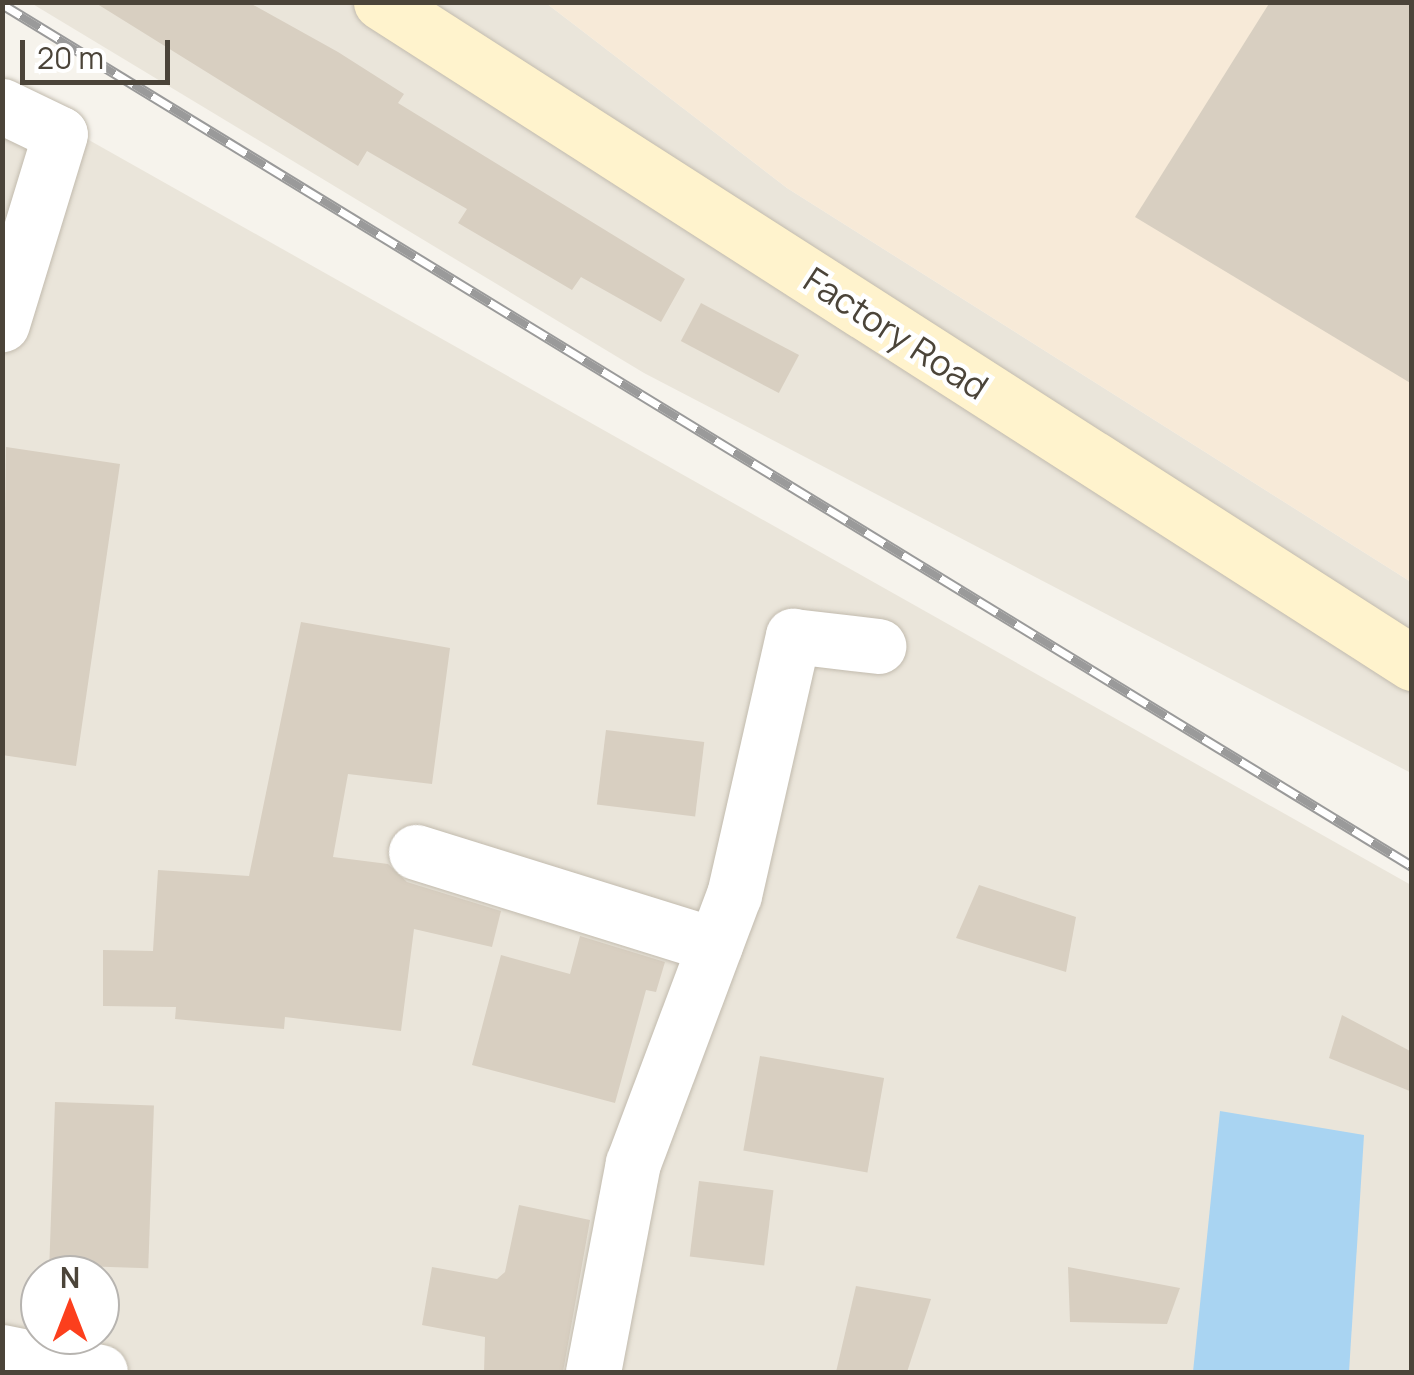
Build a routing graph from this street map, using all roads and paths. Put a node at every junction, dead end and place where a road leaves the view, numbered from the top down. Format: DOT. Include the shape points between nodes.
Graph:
graph roads {
  1 [pos="381,2"];
  2 [pos="2,106"];
  3 [pos="3,317"];
  4 [pos="878,646"];
  5 [pos="1412,663"];
  6 [pos="416,852"];
  7 [pos="716,946"];
  8 [pos="2,1352"];
  9 [pos="100,1372"];
  10 [pos="593,1372"];
  1 -- 5 [label="main road, Factory Road"];
  2 -- 3 [label="street" via="60,134"];
  4 -- 7 [label="street" via="793,636"];
  6 -- 7 [label="street"];
  7 -- 10 [label="street" via="633,1163"];
  8 -- 9 [label="street"];
}
